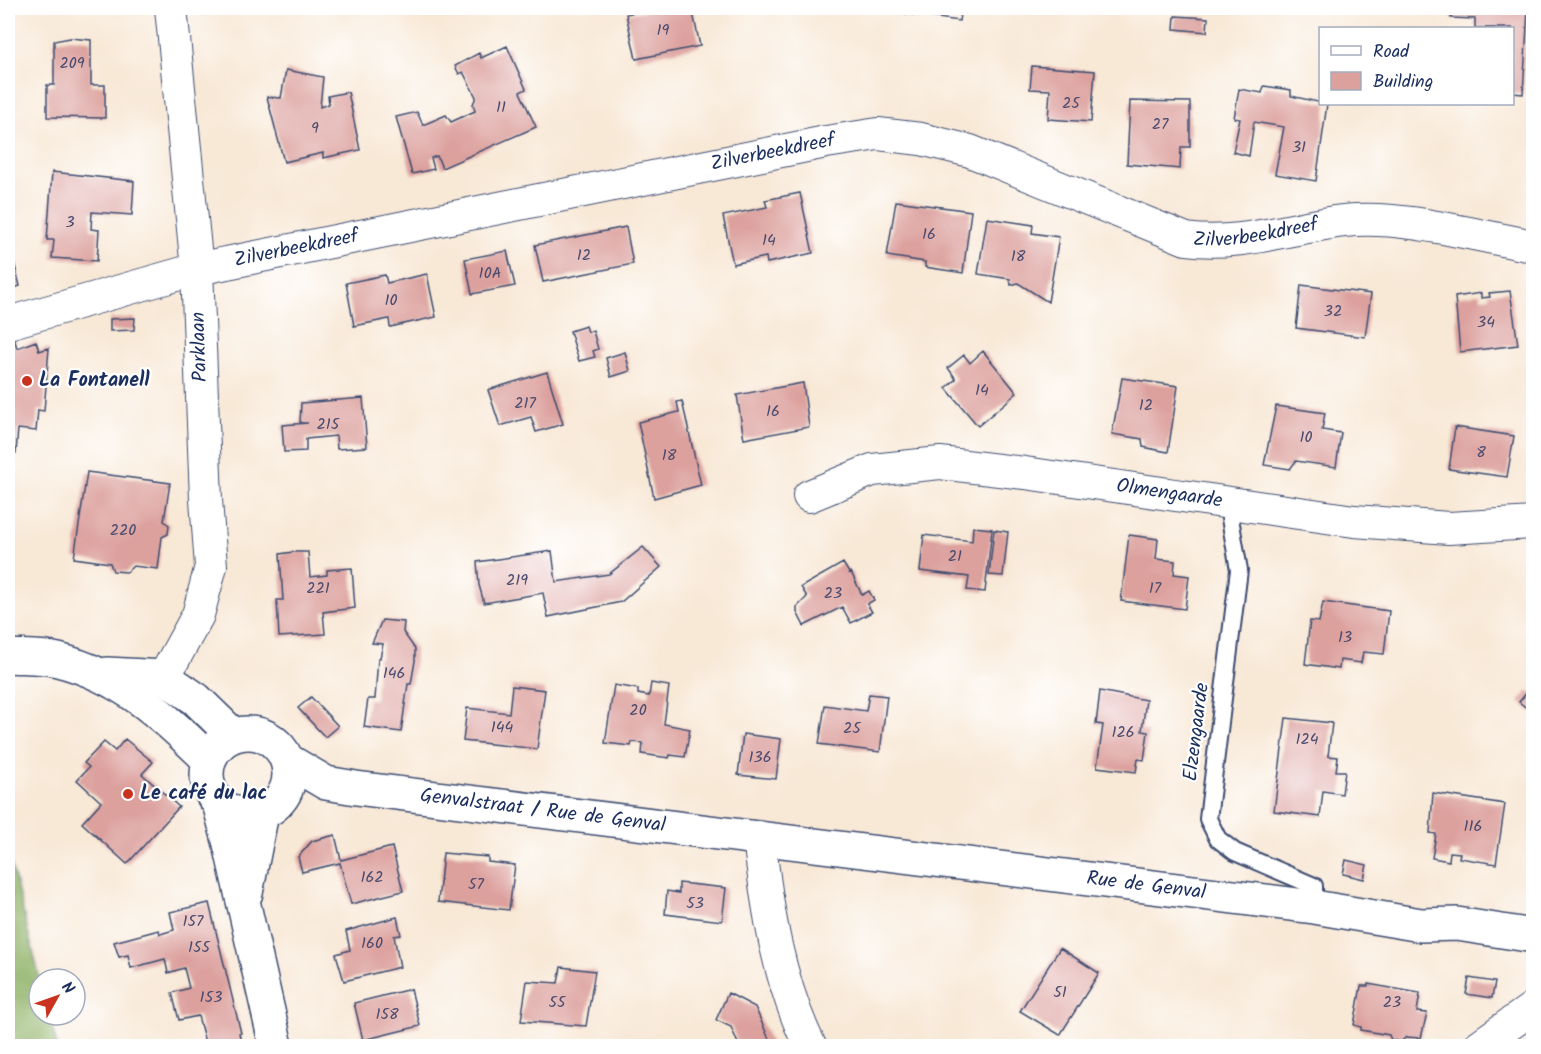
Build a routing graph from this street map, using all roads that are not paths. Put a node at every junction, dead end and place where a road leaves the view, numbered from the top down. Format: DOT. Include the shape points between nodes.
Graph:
graph roads {
  1 [pos="171,8"];
  2 [pos="1533,246"];
  3 [pos="197,269"];
  4 [pos="8,323"];
  5 [pos="809,496"];
  6 [pos="1227,501"];
  7 [pos="1533,523"];
  8 [pos="8,656"];
  9 [pos="101,674"];
  10 [pos="164,677"];
  11 [pos="233,735"];
  12 [pos="209,760"];
  13 [pos="287,760"];
  14 [pos="326,783"];
  15 [pos="219,803"];
  16 [pos="273,804"];
  17 [pos="759,837"];
  18 [pos="1314,907"];
  19 [pos="244,909"];
  20 [pos="1533,936"];
  21 [pos="1533,1007"];
  22 [pos="276,1047"];
  23 [pos="810,1047"];
  24 [pos="1479,1047"];
  1 -- 3 [label="street, Parklaan"];
  2 -- 3 [label="street, Zilverbeekdreef" via="1374,220 1345,220 1212,243 1186,239 970,151 878,134"];
  3 -- 4 [label="street, Zilverbeekdreef"];
  3 -- 10 [label="street, Parklaan" via="211,566 198,615"];
  5 -- 6 [label="street, Olmengaarde" via="872,470 940,463"];
  6 -- 7 [label="street, Olmengaarde" via="1354,521 1449,528"];
  6 -- 18 [label="lane, Elzengaarde" via="1239,570 1208,819 1218,839 1235,852 1314,886"];
  8 -- 9 [label="street" via="56,659"];
  9 -- 10 [label="street"];
  9 -- 12 [label="street" via="143,698"];
  10 -- 11 [label="street" via="195,699"];
  11 -- 12 [label="street" via="219,745"];
  11 -- 13 [label="street" via="259,734 271,740"];
  12 -- 15 [label="street" via="208,783"];
  13 -- 14 [label="street, Genvalstraat / Rue de Genval"];
  13 -- 16 [label="street" via="288,784"];
  14 -- 16 [label="street, Genvalstraat / Rue de Genval"];
  14 -- 17 [label="street, Genvalstraat / Rue de Genval"];
  15 -- 16 [label="street" via="239,814"];
  15 -- 19 [label="street"];
  16 -- 19 [label="street" via="250,862"];
  17 -- 18 [label="street, Rue de Genval"];
  17 -- 23 [label="street" via="770,917 791,1001"];
  18 -- 20 [label="street, Rue de Genval" via="1421,925 1457,924"];
  19 -- 22 [label="street"];
  21 -- 24 [label="street"];
}
